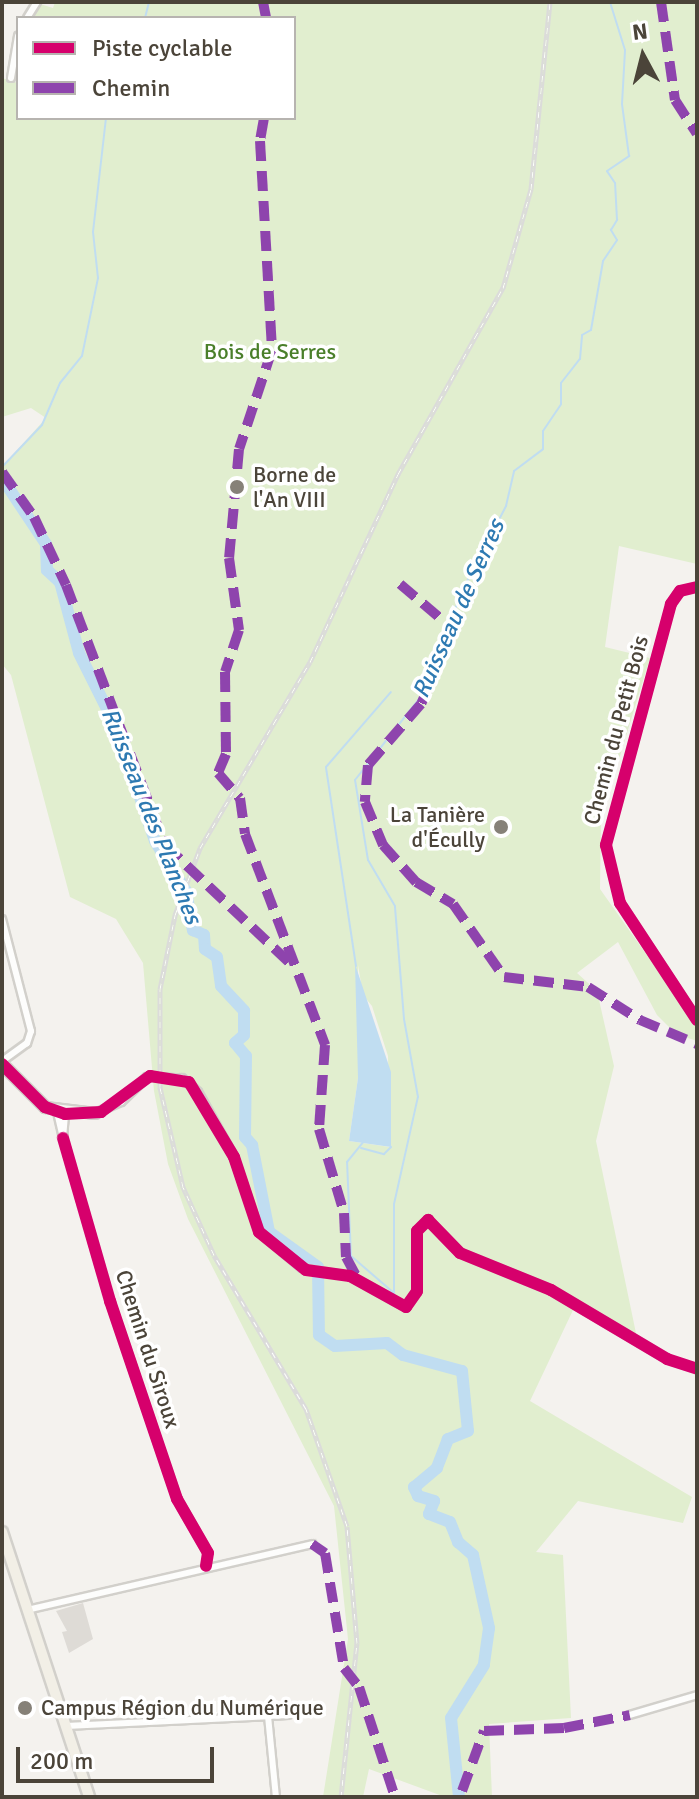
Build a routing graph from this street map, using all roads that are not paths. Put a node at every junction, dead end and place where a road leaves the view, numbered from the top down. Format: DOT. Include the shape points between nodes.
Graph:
graph roads {
  1 [pos="16,48"];
  2 [pos="11,78"];
  3 [pos="697,587"];
  4 [pos="2,919"];
  5 [pos="697,1020"];
  6 [pos="2,1063"];
  7 [pos="2,1072"];
  8 [pos="29,1092"];
  9 [pos="61,1113"];
  10 [pos="95,1113"];
  11 [pos="697,1369"];
  12 [pos="2,1532"];
  13 [pos="312,1544"];
  14 [pos="206,1566"];
  15 [pos="26,1610"];
  16 [pos="697,1695"];
  17 [pos="288,1715"];
  18 [pos="630,1715"];
  19 [pos="268,1716"];
  20 [pos="66,1726"];
  21 [pos="89,1797"];
  22 [pos="276,1797"];
  1 -- 2 [label="street"];
  3 -- 5 [label="street, Chemin du Petit Bois" via="680,591 671,604 609,821 607,856 620,903"];
  4 -- 6 [label="street" via="31,1031 27,1043"];
  6 -- 8 [label="street"];
  7 -- 8 [label="street"];
  8 -- 9 [label="street"];
  9 -- 10 [label="street"];
  9 -- 14 [label="street, Chemin du Siroux" via="63,1138 112,1306 177,1499 208,1553"];
  10 -- 11 [label="street" via="150,1076 189,1082 234,1157 259,1232 310,1271 357,1278 387,1302 406,1307 415,1298 417,1231 424,1219 460,1253 551,1290 667,1359"];
  12 -- 15 [label="main road"];
  13 -- 14 [label="street"];
  14 -- 15 [label="street"];
  15 -- 20 [label="main road"];
  16 -- 18 [label="street"];
  17 -- 19 [label="street"];
  19 -- 20 [label="street"];
  19 -- 22 [label="street"];
  20 -- 21 [label="main road"];
}
